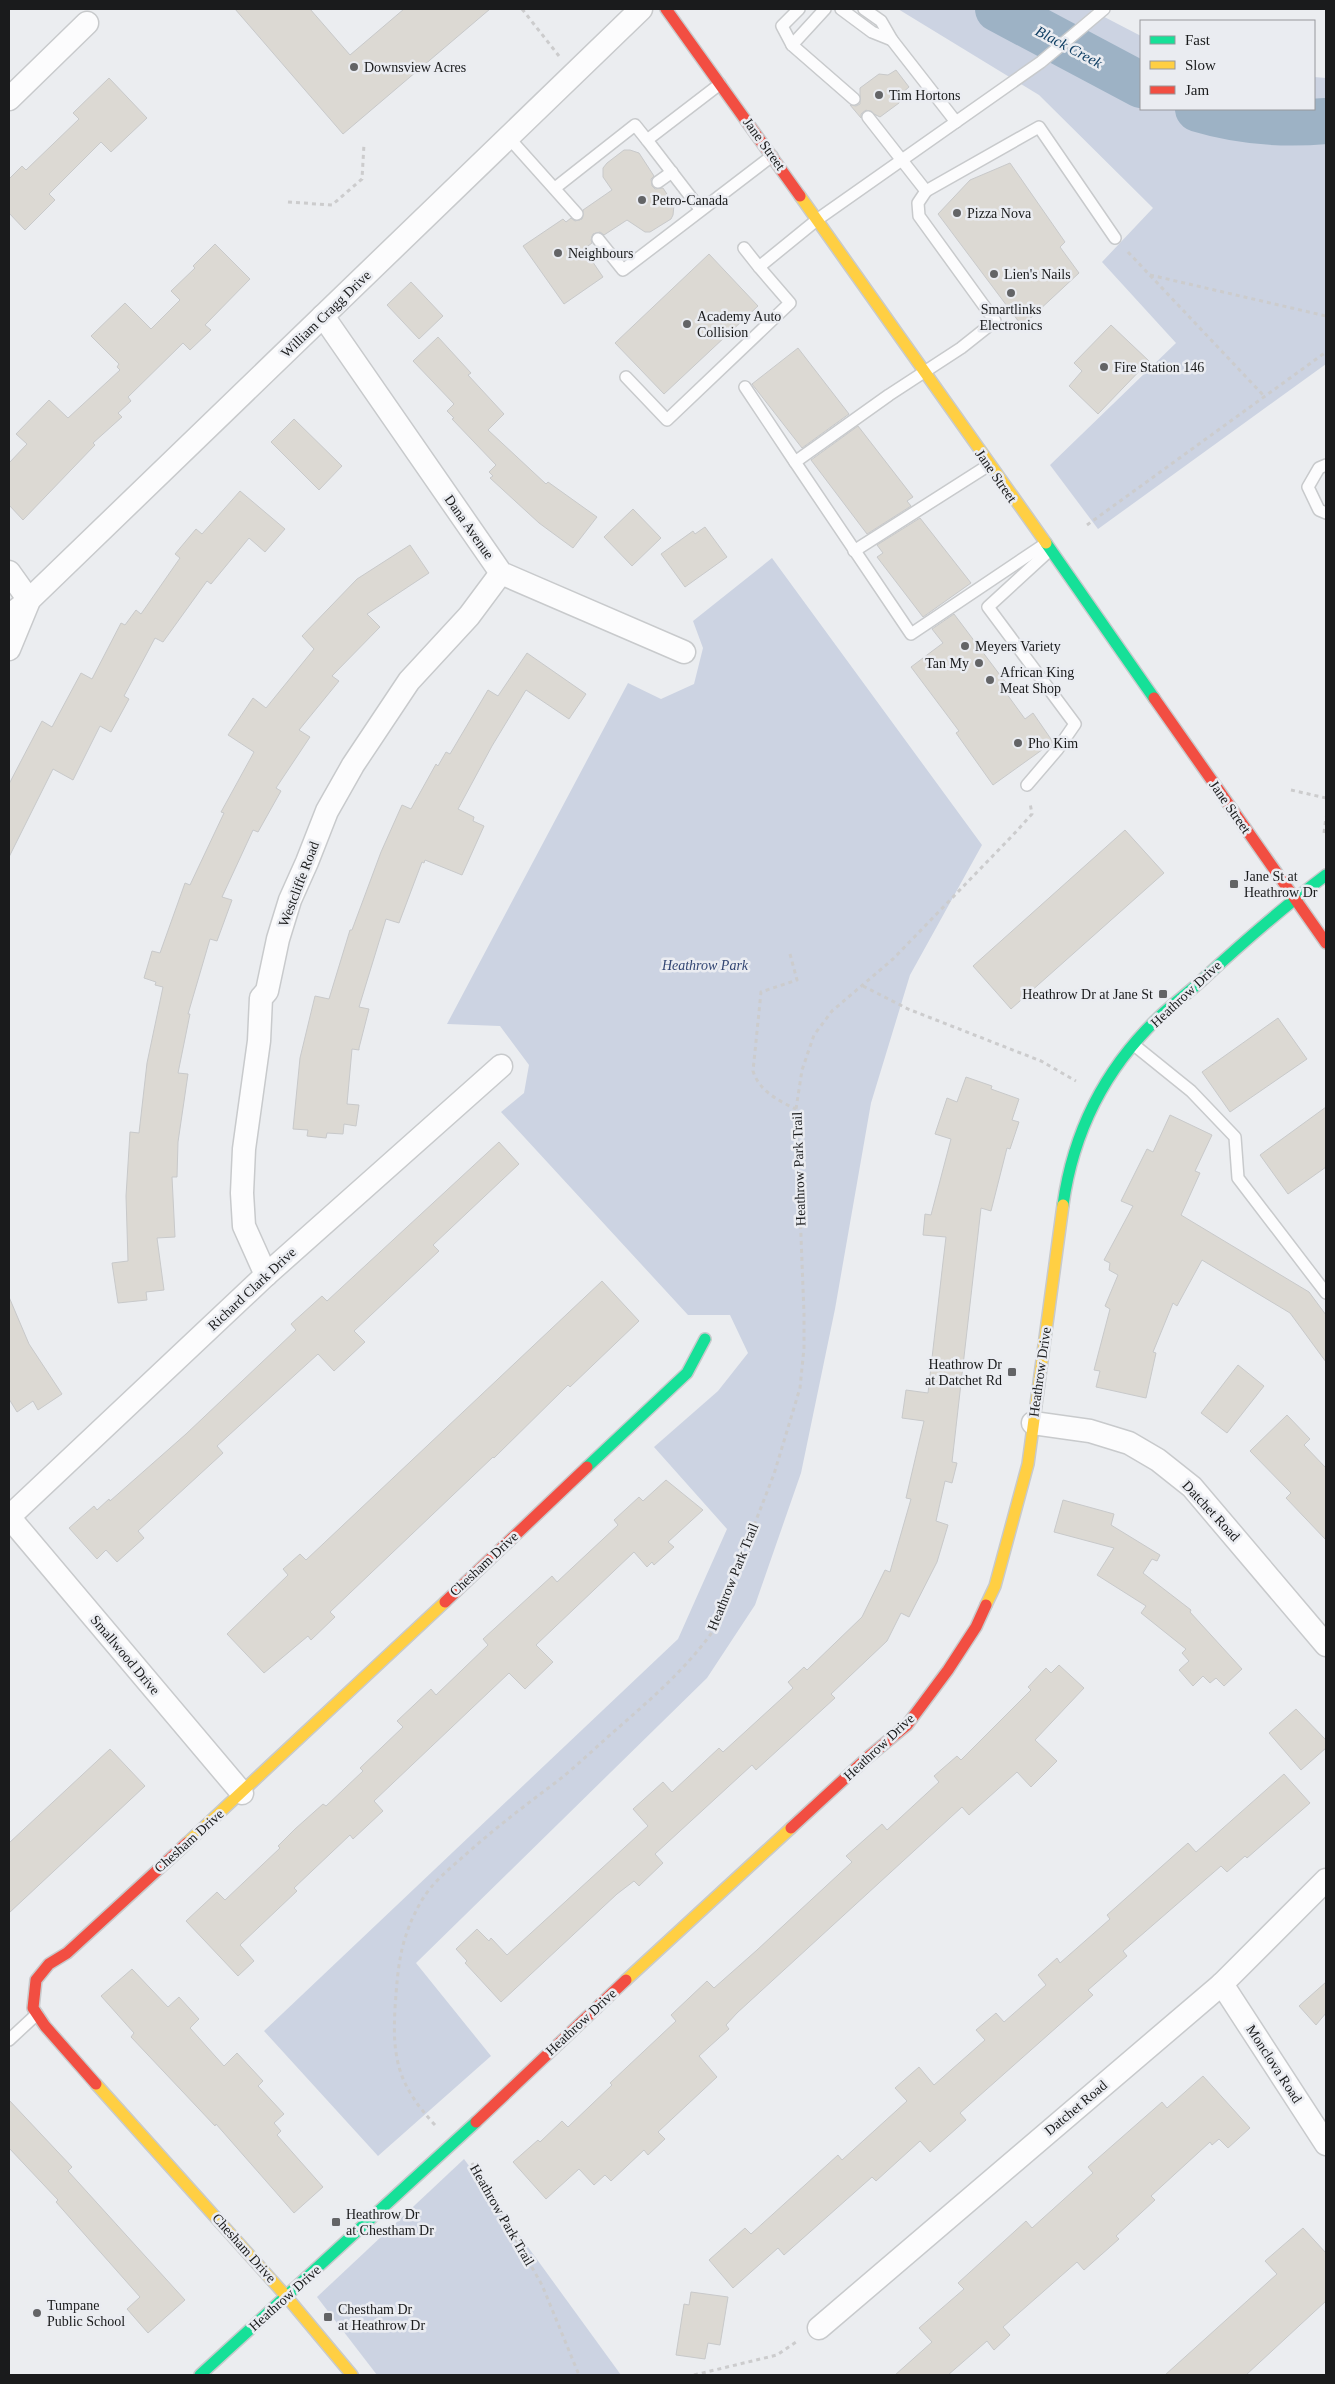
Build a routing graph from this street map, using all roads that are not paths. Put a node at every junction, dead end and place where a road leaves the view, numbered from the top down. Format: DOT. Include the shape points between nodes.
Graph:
graph roads {
  1 [pos="641,9"];
  2 [pos="666,9"];
  3 [pos="799,9"];
  4 [pos="825,9"];
  5 [pos="841,9"];
  6 [pos="864,9"];
  7 [pos="1104,9"];
  8 [pos="87,23"];
  9 [pos="892,40"];
  10 [pos="792,45"];
  11 [pos="720,84"];
  12 [pos="9,99"];
  13 [pos="854,99"];
  14 [pos="868,117"];
  15 [pos="956,122"];
  16 [pos="509,138"];
  17 [pos="647,140"];
  18 [pos="772,156"];
  19 [pos="902,160"];
  20 [pos="672,172"];
  21 [pos="658,182"];
  22 [pos="555,188"];
  23 [pos="926,191"];
  24 [pos="700,209"];
  25 [pos="577,214"];
  26 [pos="818,219"];
  27 [pos="1115,238"];
  28 [pos="598,239"];
  29 [pos="744,248"];
  30 [pos="759,267"];
  31 [pos="323,316"];
  32 [pos="924,373"];
  33 [pos="626,377"];
  34 [pos="744,387"];
  35 [pos="795,462"];
  36 [pos="989,465"];
  37 [pos="1326,465"];
  38 [pos="1326,514"];
  39 [pos="1047,548"];
  40 [pos="854,551"];
  41 [pos="9,572"];
  42 [pos="501,573"];
  43 [pos="29,600"];
  44 [pos="9,616"];
  45 [pos="9,650"];
  46 [pos="684,652"];
  47 [pos="1027,785"];
  48 [pos="1326,875"];
  49 [pos="1295,898"];
  50 [pos="1326,943"];
  51 [pos="1134,1045"];
  52 [pos="501,1066"];
  53 [pos="266,1275"];
  54 [pos="1326,1293"];
  55 [pos="705,1339"];
  56 [pos="1033,1423"];
  57 [pos="9,1517"];
  58 [pos="1326,1645"];
  59 [pos="242,1793"];
  60 [pos="1326,1880"];
  61 [pos="1222,1984"];
  62 [pos="37,2014"];
  63 [pos="9,2040"];
  64 [pos="1326,2144"];
  65 [pos="286,2296"];
  66 [pos="819,2328"];
  67 [pos="200,2375"];
  68 [pos="352,2375"];
  1 -- 16 [label="street, William Cragg Drive"];
  2 -- 11 [label="street, Jane Street"];
  3 -- 10 [label="lane" via="782,26"];
  4 -- 10 [label="lane"];
  5 -- 9 [label="lane" via="872,32"];
  6 -- 9 [label="lane" via="881,20"];
  7 -- 15 [label="lane" via="1041,62"];
  8 -- 12 [label="street"];
  9 -- 15 [label="lane"];
  10 -- 13 [label="lane"];
  11 -- 17 [label="lane"];
  11 -- 18 [label="street, Jane Street"];
  14 -- 19 [label="lane"];
  15 -- 19 [label="lane"];
  16 -- 22 [label="lane"];
  16 -- 31 [label="street, William Cragg Drive"];
  17 -- 20 [label="lane"];
  17 -- 22 [label="lane" via="635,125"];
  18 -- 24 [label="lane"];
  18 -- 26 [label="street, Jane Street"];
  19 -- 23 [label="lane"];
  19 -- 26 [label="lane"];
  20 -- 21 [label="lane"];
  20 -- 24 [label="lane"];
  22 -- 25 [label="lane"];
  23 -- 27 [label="lane" via="1039,127"];
  23 -- 32 [label="lane" via="918,203 918,216 995,321"];
  24 -- 28 [label="lane" via="623,270"];
  26 -- 30 [label="lane"];
  26 -- 32 [label="street, Jane Street"];
  29 -- 30 [label="lane"];
  30 -- 33 [label="lane" via="790,303 667,420"];
  31 -- 42 [label="street, Dana Avenue"];
  31 -- 43 [label="street, William Cragg Drive"];
  32 -- 35 [label="lane"];
  32 -- 36 [label="street, Jane Street"];
  34 -- 35 [label="lane"];
  35 -- 40 [label="lane"];
  36 -- 39 [label="street, Jane Street"];
  36 -- 40 [label="lane"];
  37 -- 38 [label="lane" via="1319,468 1308,487 1319,510"];
  39 -- 40 [label="lane" via="911,634"];
  39 -- 47 [label="lane" via="988,607 1075,724"];
  39 -- 49 [label="street, Jane Street"];
  41 -- 43 [label="street"];
  42 -- 46 [label="street, Dana Avenue"];
  42 -- 53 [label="street, Westcliffe Road" via="475,610 409,682 353,766 327,811 290,900 267,991 261,998 259,1041 244,1149 244,1226"];
  43 -- 44 [label="street, William Cragg Drive"];
  43 -- 45 [label="street"];
  48 -- 49 [label="street, Heathrow Drive"];
  49 -- 50 [label="street, Jane Street"];
  49 -- 51 [label="street, Heathrow Drive" via="1157,1019"];
  51 -- 54 [label="lane" via="1191,1090 1235,1137 1238,1178"];
  51 -- 56 [label="street, Heathrow Drive" via="1099,1094 1072,1150"];
  52 -- 53 [label="street, Richard Clark Drive"];
  53 -- 57 [label="street, Richard Clark Drive"];
  55 -- 59 [label="street, Chesham Drive" via="687,1372"];
  56 -- 58 [label="street, Datchet Road" via="1090,1431 1129,1443 1158,1460 1192,1487"];
  56 -- 65 [label="street, Heathrow Drive" via="1028,1464 994,1586 976,1627 907,1725 867,1758 552,2048 453,2145"];
  57 -- 59 [label="street, Smallwood Drive"];
  59 -- 62 [label="street, Chesham Drive" via="67,1953 50,1964 36,1980 33,2008"];
  60 -- 61 [label="street, Datchet Road"];
  61 -- 64 [label="street, Monclova Road"];
  61 -- 66 [label="street, Datchet Road"];
  62 -- 63 [label="lane"];
  62 -- 65 [label="street, Chesham Drive"];
  65 -- 67 [label="street, Heathrow Drive"];
  65 -- 68 [label="street, Chesham Drive"];
}
